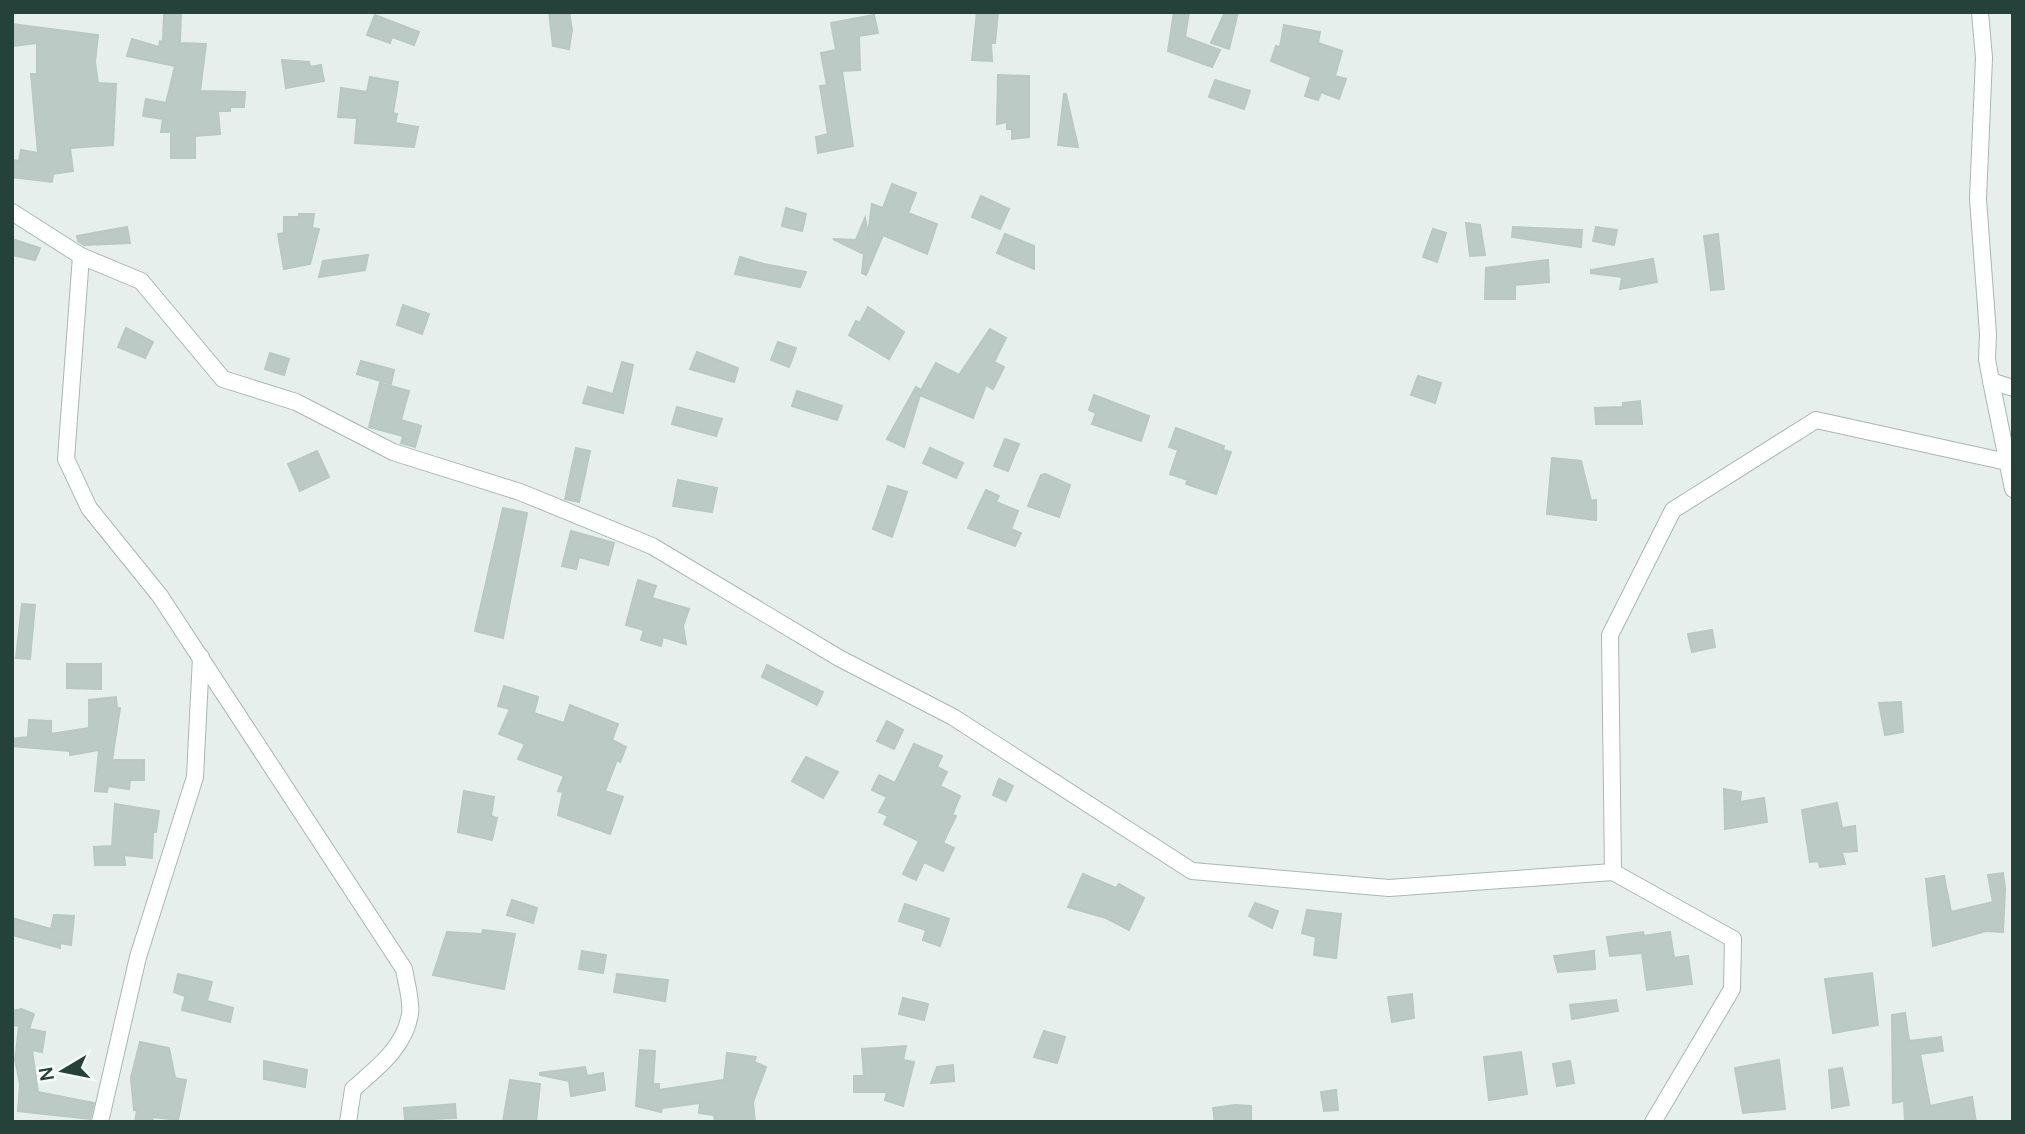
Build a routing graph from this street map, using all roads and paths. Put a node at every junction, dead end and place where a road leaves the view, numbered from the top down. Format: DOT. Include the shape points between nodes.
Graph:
graph roads {
  1 [pos="1980,12"];
  2 [pos="12,212"];
  3 [pos="81,256"];
  4 [pos="1991,381"];
  5 [pos="2013,388"];
  6 [pos="2007,463"];
  7 [pos="2013,489"];
  8 [pos="201,657"];
  9 [pos="1613,873"];
  10 [pos="100,1122"];
  11 [pos="348,1122"];
  12 [pos="1653,1122"];
  1 -- 4 [label="street" via="1984,58 1978,199"];
  2 -- 3 [label="street"];
  3 -- 8 [label="street" via="66,459 89,508 160,596"];
  3 -- 9 [label="street" via="141,281 223,379 296,402 393,452 520,492 652,546 839,658 953,716 1192,871 1389,888"];
  4 -- 5 [label="street"];
  4 -- 6 [label="street"];
  6 -- 7 [label="street"];
  6 -- 9 [label="street" via="1816,420 1673,510 1610,635"];
  8 -- 10 [label="street" via="195,776 138,957"];
  8 -- 11 [label="street" via="404,969 410,1013 401,1038 386,1060 353,1088"];
  9 -- 12 [label="street" via="1733,939 1732,989"];
}
